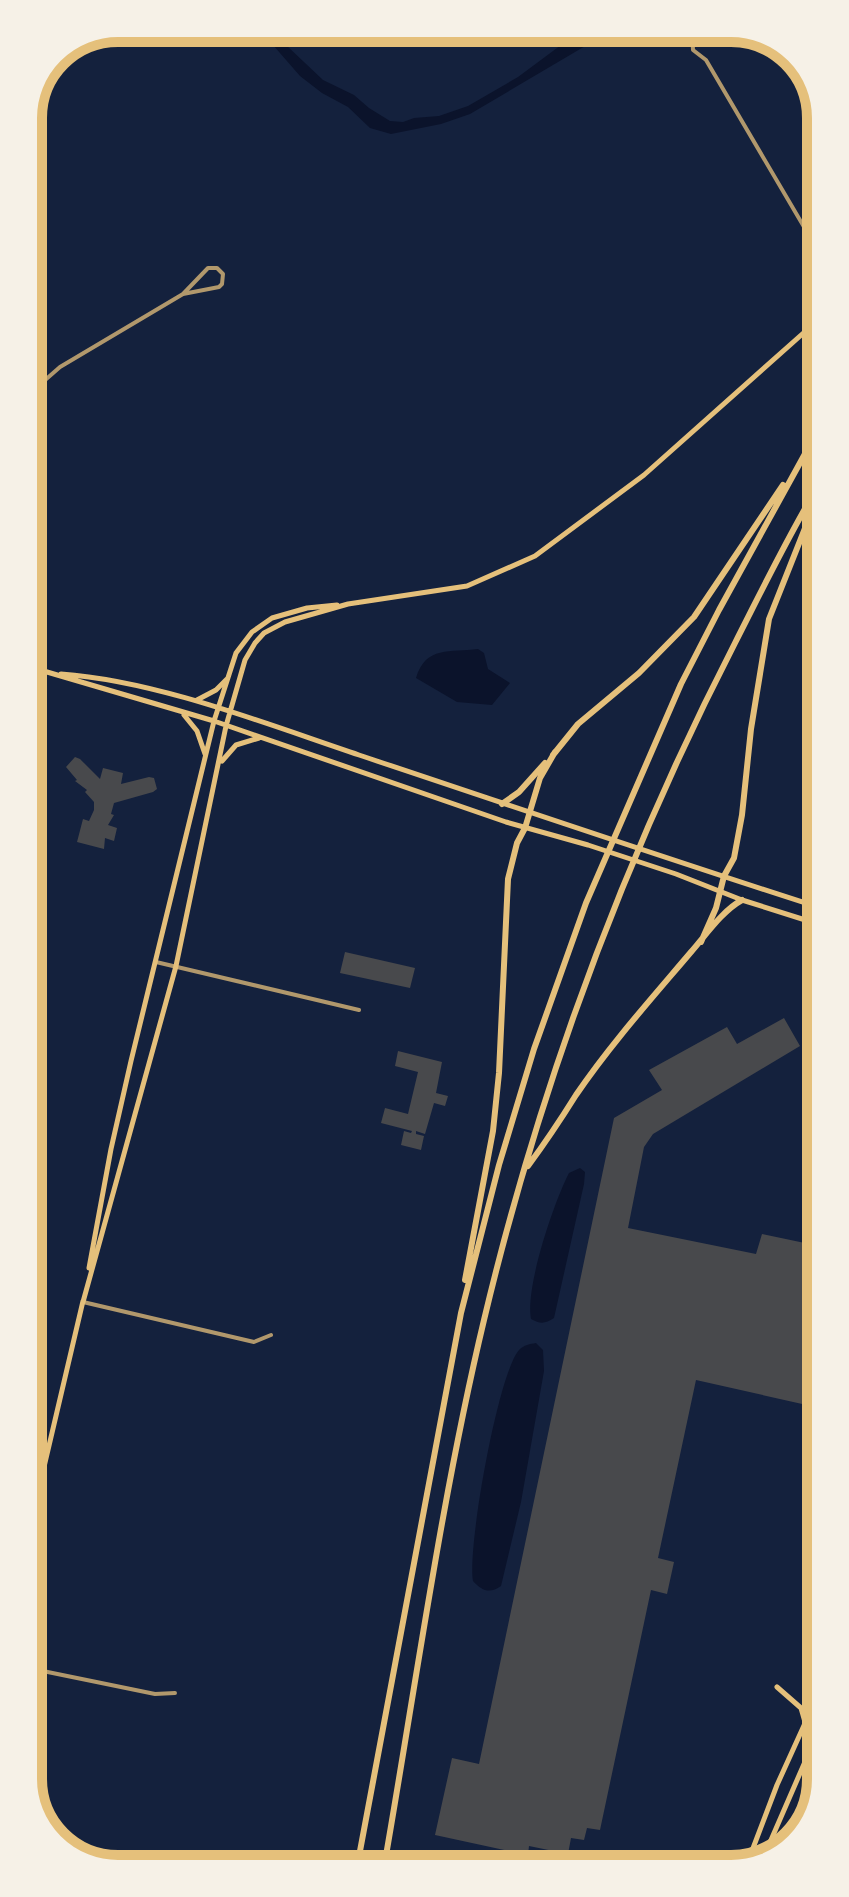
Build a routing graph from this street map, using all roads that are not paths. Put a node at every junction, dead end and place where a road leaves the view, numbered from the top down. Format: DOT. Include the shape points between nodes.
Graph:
graph roads {
  1 [pos="693,42"];
  2 [pos="807,232"];
  3 [pos="183,294"];
  4 [pos="807,330"];
  5 [pos="42,384"];
  6 [pos="807,449"];
  7 [pos="805,452"];
  8 [pos="807,505"];
  9 [pos="807,523"];
  10 [pos="348,604"];
  11 [pos="42,670"];
  12 [pos="52,673"];
  13 [pos="228,678"];
  14 [pos="195,701"];
  15 [pos="218,707"];
  16 [pos="180,711"];
  17 [pos="230,711"];
  18 [pos="214,721"];
  19 [pos="226,726"];
  20 [pos="262,738"];
  21 [pos="555,752"];
  22 [pos="205,756"];
  23 [pos="219,765"];
  24 [pos="502,804"];
  25 [pos="529,814"];
  26 [pos="525,828"];
  27 [pos="724,876"];
  28 [pos="720,891"];
  29 [pos="742,900"];
  30 [pos="807,903"];
  31 [pos="807,921"];
  32 [pos="701,942"];
  33 [pos="156,962"];
  34 [pos="176,966"];
  35 [pos="359,1010"];
  36 [pos="523,1172"];
  37 [pos="83,1302"];
  38 [pos="461,1313"];
  39 [pos="271,1335"];
  40 [pos="42,1463"];
  41 [pos="42,1671"];
  42 [pos="777,1687"];
  43 [pos="175,1693"];
  44 [pos="807,1718"];
  45 [pos="805,1722"];
  46 [pos="807,1757"];
  47 [pos="769,1844"];
  48 [pos="752,1852"];
  49 [pos="359,1855"];
  50 [pos="387,1855"];
  1 -- 2 [label="street"];
  3 -- 3 [label="street" via="219,287 223,274 208,268"];
  3 -- 5 [label="street" via="60,367"];
  4 -- 10 [label="main road" via="644,475 535,556 467,586"];
  6 -- 7 [label="highway"];
  7 -- 21 [label="highway" via="694,617 578,724"];
  7 -- 38 [label="highway" via="681,684 586,903 534,1049"];
  8 -- 36 [label="highway" via="669,779 585,985"];
  9 -- 27 [label="highway" via="769,619 742,815 734,858"];
  10 -- 13 [label="main road" via="288,612 259,625 236,653"];
  10 -- 17 [label="main road" via="285,622 259,638 245,660"];
  11 -- 12 [label="main road"];
  12 -- 14 [label="main road"];
  12 -- 16 [label="main road"];
  13 -- 14 [label="main road"];
  13 -- 15 [label="main road"];
  14 -- 15 [label="main road"];
  15 -- 17 [label="main road"];
  15 -- 18 [label="main road"];
  16 -- 18 [label="main road"];
  16 -- 22 [label="main road" via="197,731"];
  17 -- 19 [label="main road"];
  17 -- 24 [label="main road"];
  18 -- 19 [label="main road"];
  18 -- 22 [label="main road"];
  19 -- 20 [label="main road"];
  19 -- 23 [label="main road"];
  20 -- 23 [label="main road" via="236,745"];
  20 -- 26 [label="main road"];
  21 -- 24 [label="highway"];
  21 -- 25 [label="highway"];
  22 -- 33 [label="main road"];
  23 -- 34 [label="main road"];
  24 -- 25 [label="main road"];
  25 -- 26 [label="highway"];
  25 -- 27 [label="main road"];
  26 -- 28 [label="main road"];
  26 -- 38 [label="highway" via="508,879 496,1102"];
  27 -- 28 [label="highway"];
  27 -- 30 [label="main road"];
  28 -- 29 [label="main road"];
  28 -- 32 [label="highway"];
  29 -- 31 [label="main road"];
  29 -- 32 [label="highway"];
  32 -- 36 [label="highway" via="586,1082"];
  33 -- 34 [label="street"];
  33 -- 37 [label="main road" via="111,1149"];
  34 -- 35 [label="street"];
  34 -- 37 [label="main road"];
  36 -- 50 [label="highway" via="484,1321 450,1485"];
  37 -- 39 [label="street" via="254,1342"];
  37 -- 40 [label="main road"];
  38 -- 49 [label="highway"];
  41 -- 43 [label="street" via="155,1694"];
  42 -- 45 [label="main road" via="799,1706"];
  44 -- 45 [label="main road"];
  45 -- 48 [label="main road"];
  46 -- 47 [label="main road"];
}
